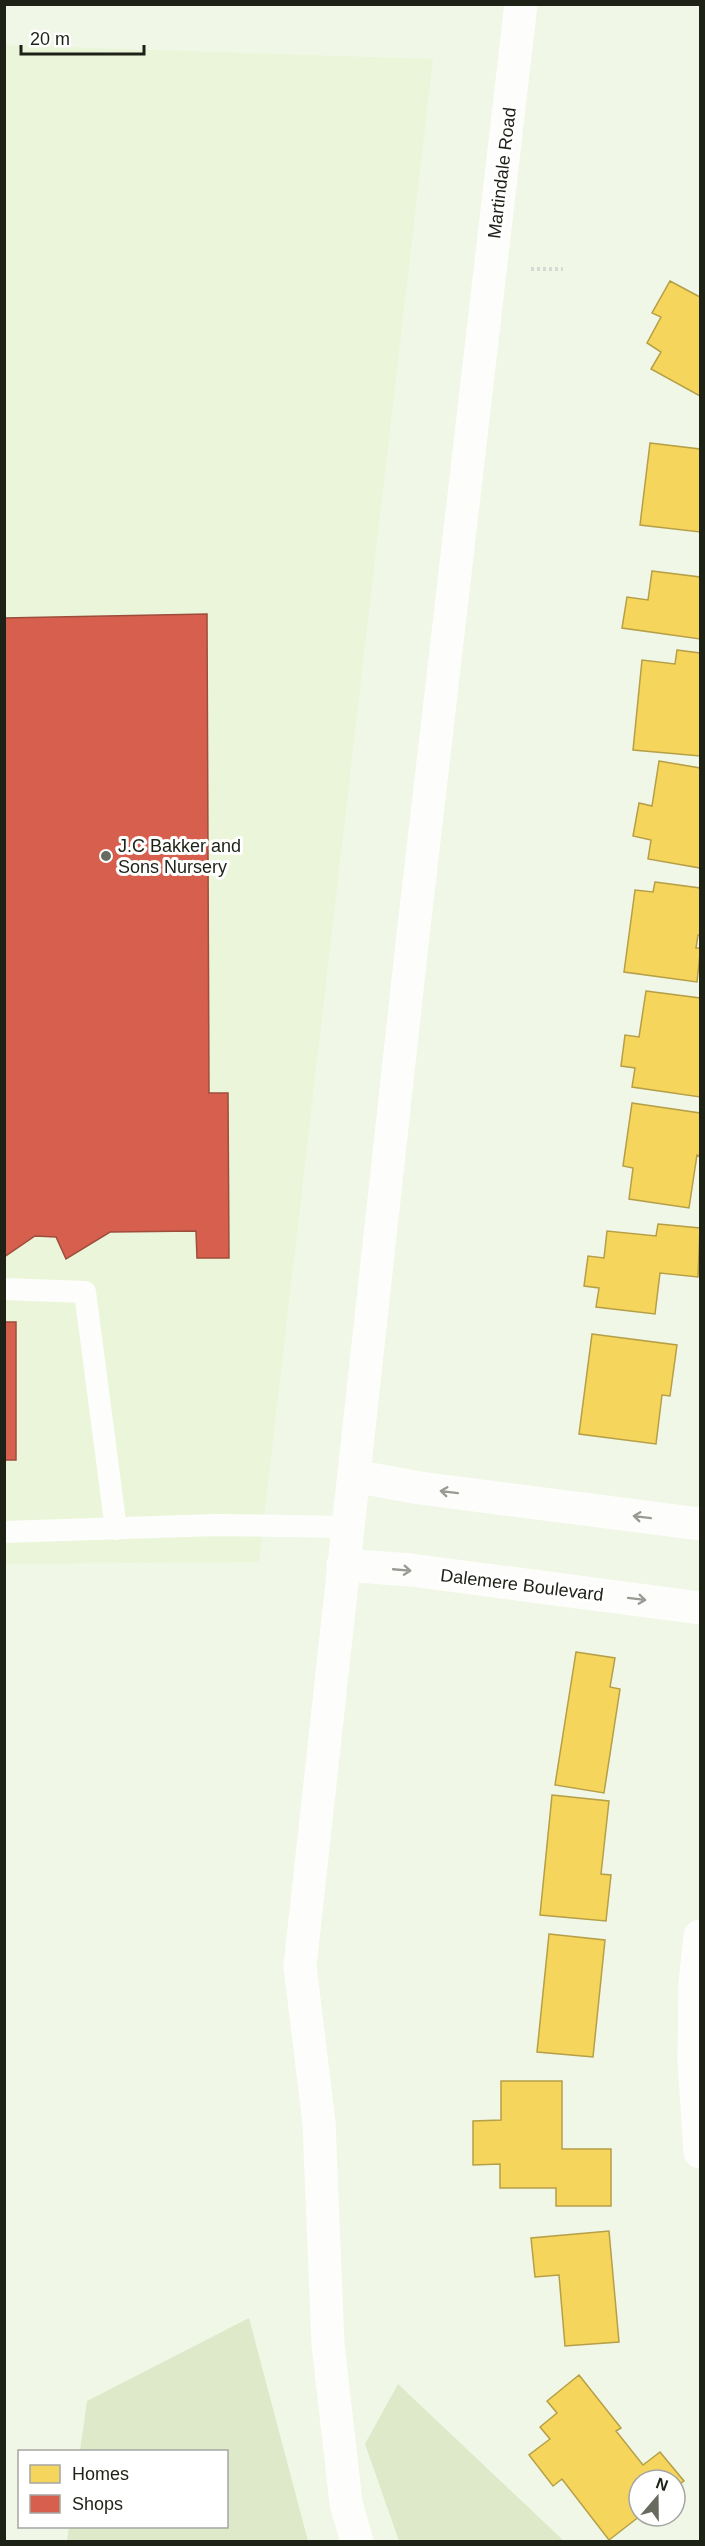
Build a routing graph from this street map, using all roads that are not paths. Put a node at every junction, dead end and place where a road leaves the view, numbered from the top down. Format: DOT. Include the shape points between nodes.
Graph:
graph roads {
  1 [pos="521,4"];
  2 [pos="4,1289"];
  3 [pos="354,1476"];
  4 [pos="700,1524"];
  5 [pos="347,1527"];
  6 [pos="116,1529"];
  7 [pos="4,1532"];
  8 [pos="343,1564"];
  9 [pos="700,1608"];
  10 [pos="700,1936"];
  11 [pos="700,2152"];
  12 [pos="357,2541"];
  1 -- 3 [label="main road, Martindale Road"];
  2 -- 6 [label="lane" via="85,1292"];
  4 -- 3 [label="main road, one-way"];
  3 -- 5 [label="main road"];
  5 -- 6 [label="lane" via="215,1525"];
  5 -- 8 [label="main road"];
  6 -- 7 [label="lane"];
  8 -- 9 [label="main road, Dalemere Boulevard, one-way"];
  8 -- 12 [label="main road" via="300,1966 319,2123 328,2344 345,2503"];
  10 -- 11 [label="main road" via="694,2060"];
}
